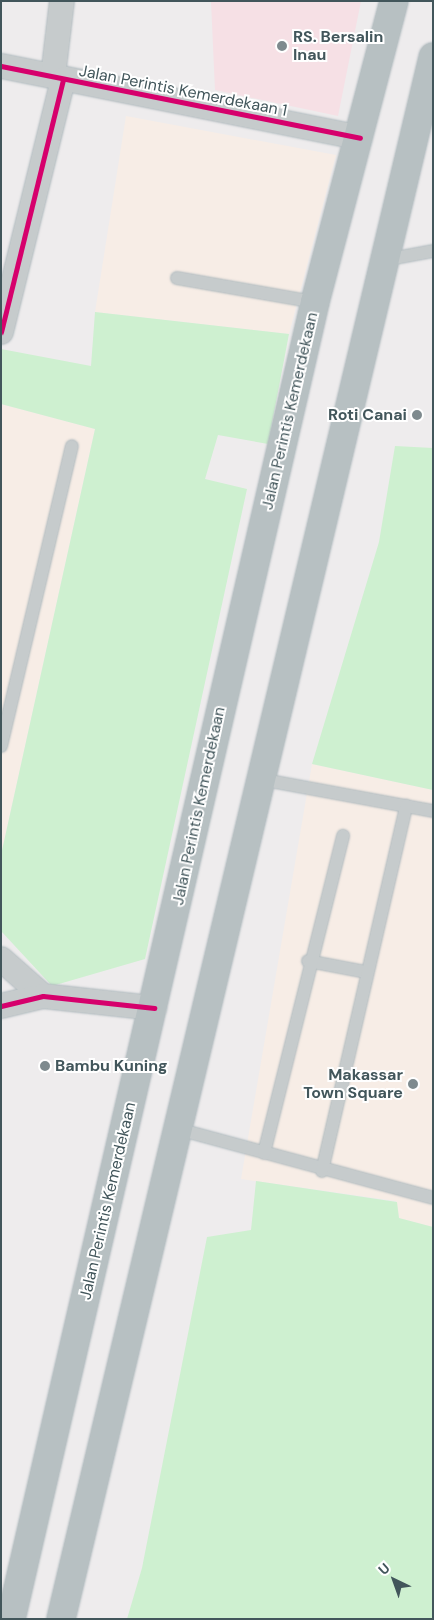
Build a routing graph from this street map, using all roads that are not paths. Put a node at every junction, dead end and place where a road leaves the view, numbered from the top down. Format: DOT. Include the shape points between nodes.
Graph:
graph roads {
  1 [pos="62,1"];
  2 [pos="394,1"];
  3 [pos="433,57"];
  4 [pos="1,66"];
  5 [pos="58,78"];
  6 [pos="360,138"];
  7 [pos="433,251"];
  8 [pos="384,260"];
  9 [pos="177,278"];
  10 [pos="315,302"];
  11 [pos="1,332"];
  12 [pos="72,446"];
  13 [pos="1,746"];
  14 [pos="259,779"];
  15 [pos="406,806"];
  16 [pos="433,812"];
  17 [pos="343,836"];
  18 [pos="1,959"];
  19 [pos="308,961"];
  20 [pos="366,972"];
  21 [pos="43,996"];
  22 [pos="1,1006"];
  23 [pos="154,1008"];
  24 [pos="178,1129"];
  25 [pos="264,1153"];
  26 [pos="322,1171"];
  27 [pos="433,1198"];
  28 [pos="63,1613"];
  29 [pos="12,1616"];
  1 -- 5 [label="street"];
  2 -- 6 [label="highway, Jalan Perintis Kemerdekaan"];
  3 -- 8 [label="highway"];
  4 -- 5 [label="street, Jalan Perintis Kemerdekaan 1"];
  5 -- 6 [label="street, Jalan Perintis Kemerdekaan 1"];
  5 -- 11 [label="street"];
  6 -- 10 [label="highway, Jalan Perintis Kemerdekaan"];
  7 -- 8 [label="lane"];
  8 -- 14 [label="highway"];
  9 -- 10 [label="lane"];
  10 -- 23 [label="highway, Jalan Perintis Kemerdekaan"];
  12 -- 13 [label="lane"];
  14 -- 15 [label="lane"];
  14 -- 24 [label="highway"];
  15 -- 16 [label="lane"];
  15 -- 20 [label="lane"];
  17 -- 19 [label="lane"];
  18 -- 21 [label="street"];
  19 -- 20 [label="lane"];
  19 -- 25 [label="lane"];
  20 -- 26 [label="lane"];
  21 -- 22 [label="street"];
  21 -- 23 [label="street"];
  23 -- 29 [label="highway, Jalan Perintis Kemerdekaan"];
  24 -- 25 [label="lane"];
  24 -- 28 [label="highway"];
  25 -- 26 [label="lane"];
  26 -- 27 [label="lane"];
}
